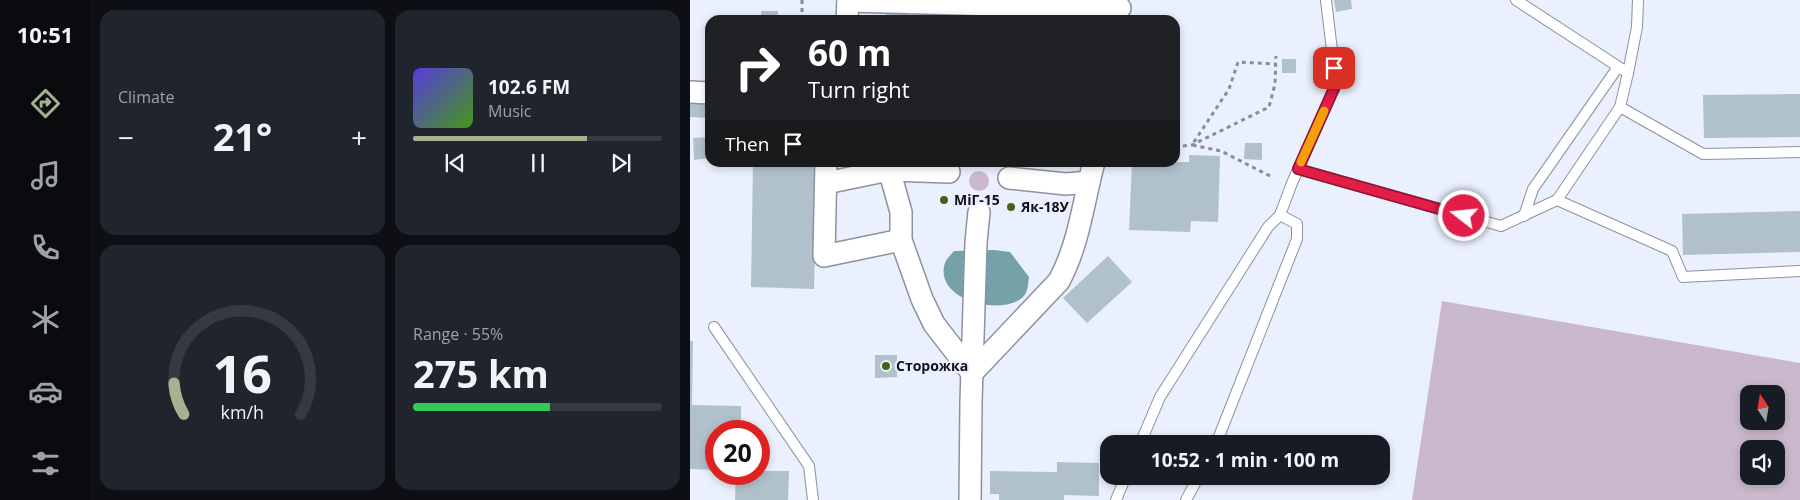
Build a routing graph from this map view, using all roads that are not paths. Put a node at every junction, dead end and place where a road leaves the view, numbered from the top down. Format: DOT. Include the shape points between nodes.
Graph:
graph roads {
  1 [pos="1326,0"];
  2 [pos="1516,0"];
  3 [pos="1638,0"];
  4 [pos="848,7"];
  5 [pos="982,8"];
  6 [pos="1119,9"];
  7 [pos="1618,67"];
  8 [pos="1628,73"];
  9 [pos="690,92"];
  10 [pos="705,93"];
  11 [pos="1620,107"];
  12 [pos="1800,152"];
  13 [pos="879,167"];
  14 [pos="888,167"];
  15 [pos="898,167"];
  16 [pos="1298,169"];
  17 [pos="949,172"];
  18 [pos="1091,172"];
  19 [pos="826,173"];
  20 [pos="1010,178"];
  21 [pos="1557,200"];
  22 [pos="979,212"];
  23 [pos="1280,215"];
  24 [pos="1524,216"];
  25 [pos="901,240"];
  26 [pos="1800,271"];
  27 [pos="714,327"];
  28 [pos="972,373"];
  29 [pos="1144,435"];
  30 [pos="1220,435"];
  31 [pos="1122,485"];
  32 [pos="1194,485"];
  33 [pos="814,500"];
  34 [pos="970,500"];
  35 [pos="1116,500"];
  36 [pos="1186,500"];
  1 -- 16 [label="lane" via="1336,84"];
  2 -- 7 [label="lane"];
  3 -- 8 [label="lane" via="1637,27"];
  4 -- 5 [label="street"];
  5 -- 6 [label="street"];
  7 -- 8 [label="lane"];
  7 -- 24 [label="lane" via="1533,190"];
  8 -- 11 [label="lane"];
  9 -- 10 [label="street"];
  11 -- 12 [label="lane" via="1703,154"];
  11 -- 21 [label="lane"];
  13 -- 19 [label="street"];
  14 -- 25 [label="street" via="901,212"];
  15 -- 17 [label="street"];
  16 -- 23 [label="lane"];
  16 -- 24 [label="lane" via="1501,226"];
  18 -- 20 [label="street" via="1066,184"];
  18 -- 28 [label="street" via="1069,262 1059,281"];
  19 -- 25 [label="street" via="824,256"];
  21 -- 24 [label="lane"];
  21 -- 26 [label="lane" via="1672,251 1683,278"];
  22 -- 28 [label="street"];
  23 -- 29 [label="lane" via="1268,227 1160,398"];
  23 -- 30 [label="lane" via="1297,224 1297,239"];
  25 -- 28 [label="street" via="934,324"];
  27 -- 33 [label="lane" via="809,466"];
  28 -- 34 [label="street"];
  31 -- 35 [label="lane"];
  32 -- 36 [label="lane"];
}
